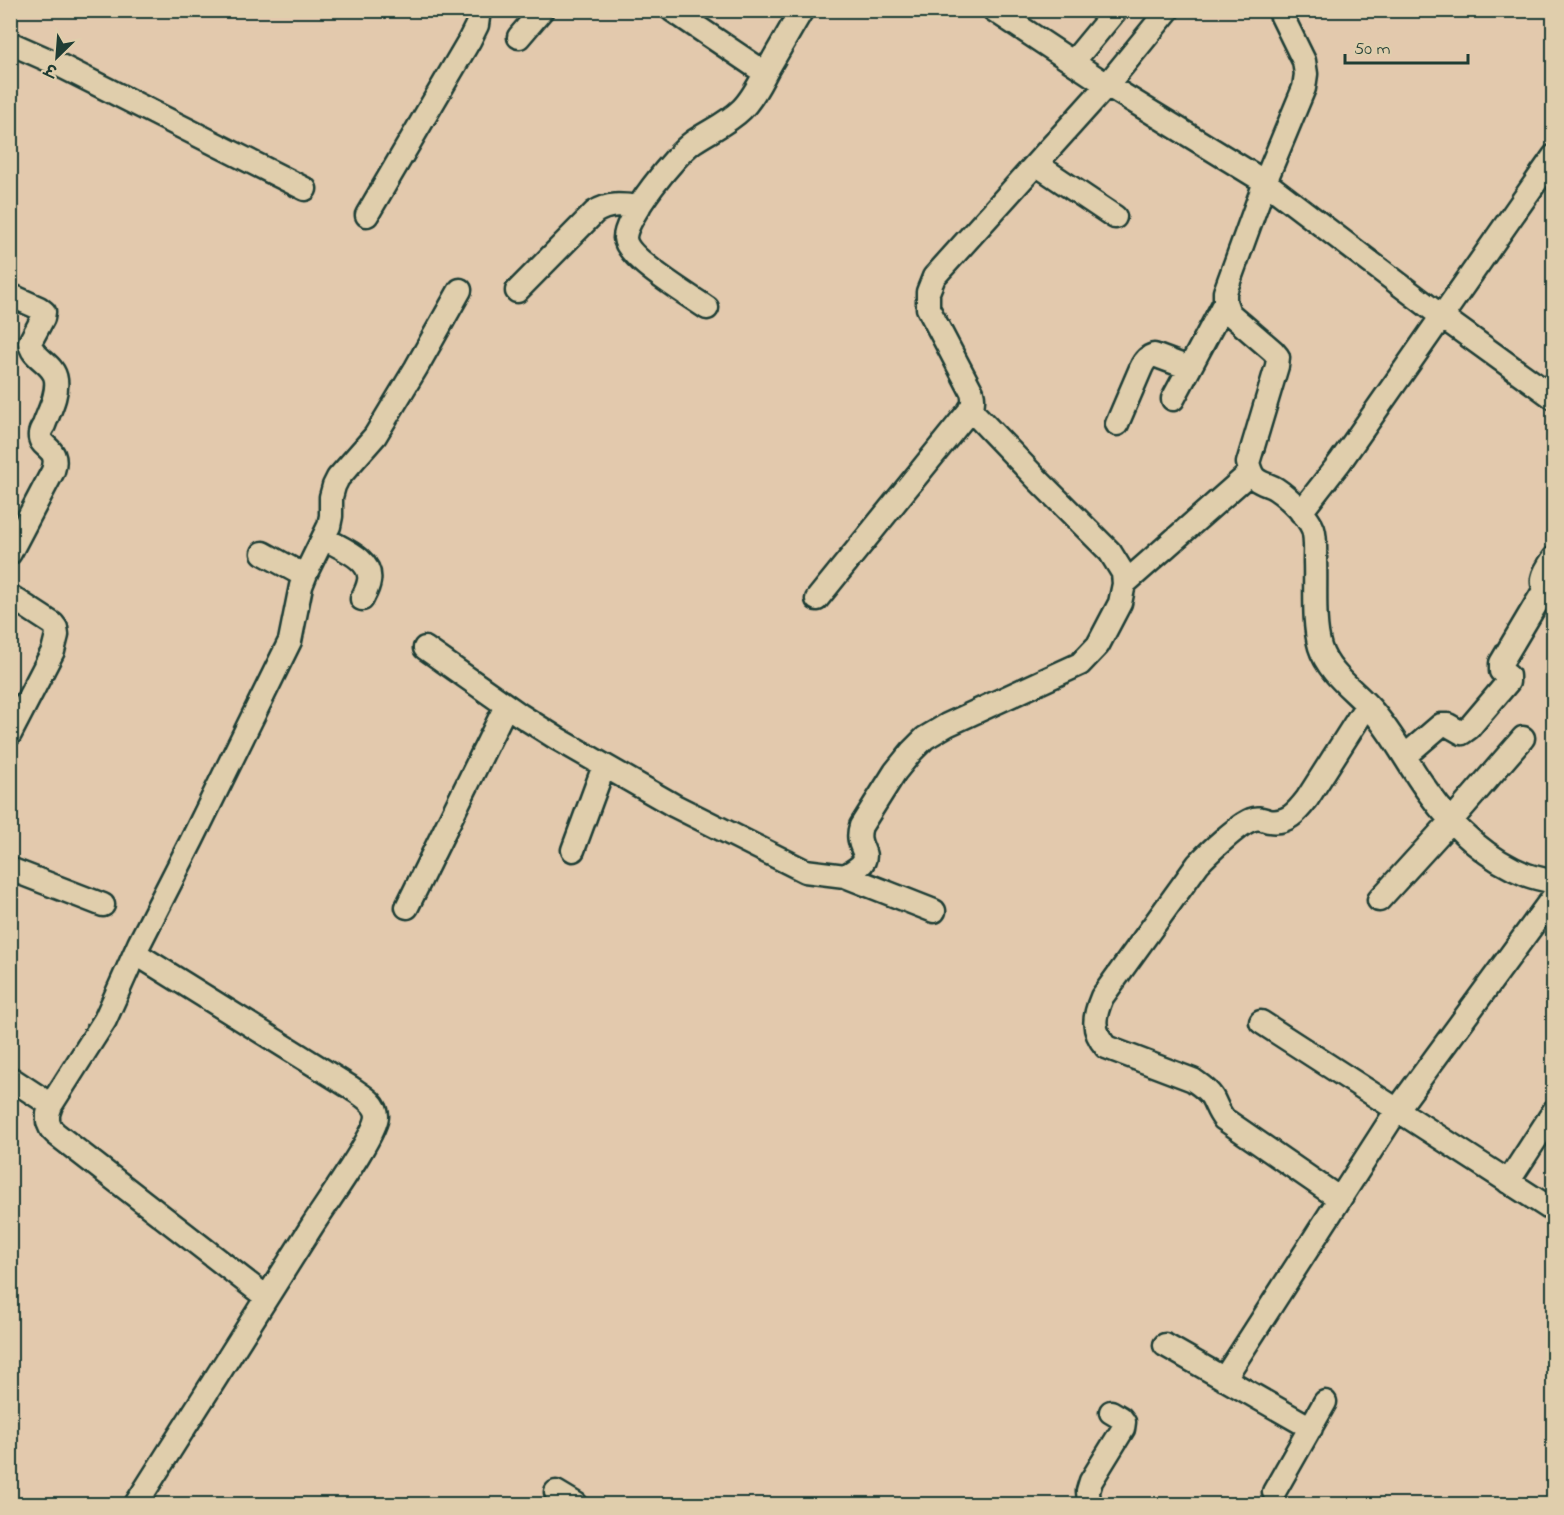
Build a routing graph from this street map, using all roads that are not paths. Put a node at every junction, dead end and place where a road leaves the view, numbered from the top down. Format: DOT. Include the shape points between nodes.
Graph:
graph roads {
  1 [pos="479,10"];
  2 [pos="542,10"];
  3 [pos="672,10"];
  4 [pos="802,10"];
  5 [pos="994,10"];
  6 [pos="1116,10"];
  7 [pos="1168,10"];
  8 [pos="1279,10"];
  9 [pos="519,37"];
  10 [pos="10,43"];
  11 [pos="1073,62"];
  12 [pos="765,73"];
  13 [pos="1107,85"];
  14 [pos="1554,156"];
  15 [pos="1036,164"];
  16 [pos="1264,182"];
  17 [pos="305,189"];
  18 [pos="639,207"];
  19 [pos="368,214"];
  20 [pos="1115,217"];
  21 [pos="460,290"];
  22 [pos="517,291"];
  23 [pos="10,295"];
  24 [pos="1225,302"];
  25 [pos="707,309"];
  26 [pos="1441,316"];
  27 [pos="1190,368"];
  28 [pos="1554,398"];
  29 [pos="1173,399"];
  30 [pos="970,409"];
  31 [pos="1117,424"];
  32 [pos="1251,472"];
  33 [pos="1301,512"];
  34 [pos="324,538"];
  35 [pos="10,553"];
  36 [pos="263,553"];
  37 [pos="1554,558"];
  38 [pos="305,576"];
  39 [pos="1124,584"];
  40 [pos="1550,593"];
  41 [pos="10,596"];
  42 [pos="362,599"];
  43 [pos="817,599"];
  44 [pos="425,648"];
  45 [pos="1367,705"];
  46 [pos="506,706"];
  47 [pos="10,734"];
  48 [pos="1523,738"];
  49 [pos="1405,756"];
  50 [pos="604,766"];
  51 [pos="1451,821"];
  52 [pos="573,850"];
  53 [pos="10,869"];
  54 [pos="845,876"];
  55 [pos="1554,882"];
  56 [pos="1554,896"];
  57 [pos="1379,900"];
  58 [pos="103,905"];
  59 [pos="406,907"];
  60 [pos="934,910"];
  61 [pos="135,953"];
  62 [pos="1261,1022"];
  63 [pos="10,1078"];
  64 [pos="51,1106"];
  65 [pos="1397,1110"];
  66 [pos="1554,1112"];
  67 [pos="1508,1182"];
  68 [pos="1340,1199"];
  69 [pos="1554,1211"];
  70 [pos="266,1297"];
  71 [pos="1165,1345"];
  72 [pos="1224,1379"];
  73 [pos="1326,1402"];
  74 [pos="1111,1412"];
  75 [pos="1311,1428"];
  76 [pos="556,1492"];
  77 [pos="1274,1492"];
  78 [pos="136,1504"];
  79 [pos="576,1504"];
  80 [pos="1089,1504"];
  1 -- 19 [label="street" via="469,41"];
  2 -- 9 [label="street"];
  3 -- 12 [label="street"];
  4 -- 12 [label="street"];
  5 -- 11 [label="street"];
  6 -- 11 [label="street"];
  7 -- 13 [label="street"];
  8 -- 16 [label="street" via="1304,61 1305,88"];
  10 -- 17 [label="street"];
  11 -- 13 [label="street"];
  12 -- 18 [label="street" via="742,109 680,153"];
  13 -- 15 [label="street"];
  13 -- 16 [label="street"];
  14 -- 26 [label="street"];
  15 -- 20 [label="street"];
  15 -- 30 [label="street" via="934,277 928,292 928,308 972,392 974,401"];
  16 -- 24 [label="street" via="1225,292"];
  16 -- 26 [label="street"];
  18 -- 22 [label="street" via="615,204 595,212"];
  18 -- 25 [label="street" via="625,239 631,252"];
  21 -- 34 [label="street" via="375,436 338,478"];
  23 -- 35 [label="street" via="44,312 29,346 56,378 54,401 40,440 55,456 56,463"];
  24 -- 27 [label="street"];
  24 -- 32 [label="street" via="1229,312 1278,357 1248,463"];
  26 -- 28 [label="street"];
  26 -- 33 [label="street"];
  27 -- 29 [label="street"];
  27 -- 31 [label="street" via="1149,356"];
  30 -- 39 [label="street" via="1110,552 1123,573"];
  30 -- 43 [label="street"];
  32 -- 33 [label="street"];
  32 -- 39 [label="street"];
  33 -- 45 [label="street" via="1313,529 1320,648 1328,663"];
  34 -- 38 [label="street"];
  34 -- 42 [label="street" via="364,562 370,579"];
  36 -- 38 [label="street"];
  37 -- 40 [label="street" via="1543,574 1542,584"];
  38 -- 61 [label="street" via="290,641"];
  39 -- 54 [label="street" via="1120,603 1098,645 1080,664 947,725 912,751 861,826 864,863"];
  40 -- 49 [label="street" via="1501,663 1508,682 1469,728 1462,733 1441,725"];
  41 -- 47 [label="street" via="53,624 57,635 54,651"];
  44 -- 46 [label="street"];
  45 -- 49 [label="street"];
  45 -- 68 [label="street" via="1298,811 1282,821 1259,818 1247,822 1198,864 1102,997 1094,1019 1106,1047 1193,1080 1211,1095 1224,1119"];
  46 -- 50 [label="street"];
  46 -- 59 [label="street"];
  48 -- 51 [label="street"];
  49 -- 51 [label="street"];
  50 -- 52 [label="street"];
  50 -- 54 [label="street" via="805,871"];
  51 -- 55 [label="street" via="1484,852 1504,864 1528,876"];
  51 -- 57 [label="street"];
  53 -- 58 [label="street"];
  54 -- 60 [label="street"];
  56 -- 65 [label="street"];
  61 -- 64 [label="street" via="105,1020"];
  61 -- 70 [label="street" via="350,1087 375,1109 375,1125 356,1158"];
  62 -- 65 [label="street"];
  63 -- 64 [label="street"];
  64 -- 70 [label="street" via="48,1122 56,1134"];
  65 -- 67 [label="street"];
  65 -- 68 [label="street"];
  66 -- 67 [label="street"];
  67 -- 69 [label="street"];
  68 -- 72 [label="street"];
  70 -- 78 [label="street"];
  71 -- 72 [label="street"];
  72 -- 75 [label="street"];
  73 -- 75 [label="street"];
  74 -- 80 [label="street" via="1124,1422 1091,1481"];
  75 -- 77 [label="street"];
  76 -- 79 [label="street"];
}
